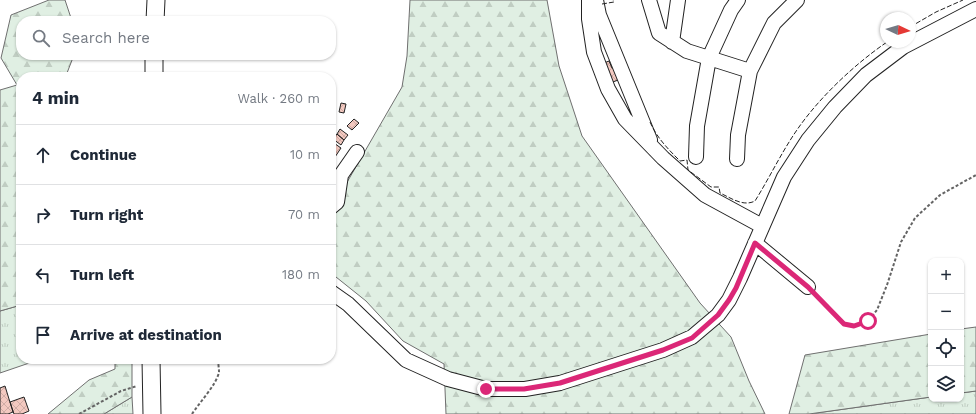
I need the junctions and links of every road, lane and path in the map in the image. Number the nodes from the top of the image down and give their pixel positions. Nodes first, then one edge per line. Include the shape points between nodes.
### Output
1 (156, 0) edge
2 (589, 0) edge
3 (596, 0) edge
4 (649, 0) edge
5 (678, 0) edge
6 (738, 0) edge
7 (797, 0) edge
8 (976, 9) edge
9 (155, 16) edge
10 (672, 42) junction
11 (709, 58) junction
12 (154, 60) edge
13 (750, 71) junction
14 (154, 72) edge
15 (357, 152) dead end
16 (696, 157) dead end
17 (663, 158) junction
18 (737, 159) dead end
19 (976, 175) edge
20 (336, 203) edge
21 (762, 226) junction
22 (755, 243) junction
23 (808, 287) joint
24 (336, 296) edge
25 (151, 364) edge
26 (218, 364) edge
27 (151, 384) junction
28 (79, 414) edge
29 (152, 414) edge
30 (192, 414) edge

1 - 9 main road
2 - 17 lane via 594,52 608,89 625,119
3 - 17 lane via 599,15 649,138
4 - 10 lane via 659,33
5 - 10 lane
6 - 11 lane
7 - 13 lane via 774,23
8 - 21 lane via 903,47 866,75 808,140 784,177
10 - 11 lane via 686,51
11 - 13 lane
11 - 16 lane via 697,126
12 - 14 main road
13 - 18 lane via 738,135
15 - 20 lane via 341,175
17 - 21 lane via 705,195
19 - 23 path via 940,195 915,218 902,242 877,310 868,321 854,326 844,324
21 - 22 lane
22 - 23 lane
22 - 24 lane via 729,300 718,315 692,338 663,350 560,383 524,389 486,389 448,380 406,360
25 - 27 main road
26 - 30 path via 219,373
27 - 28 path via 121,391
27 - 29 main road

